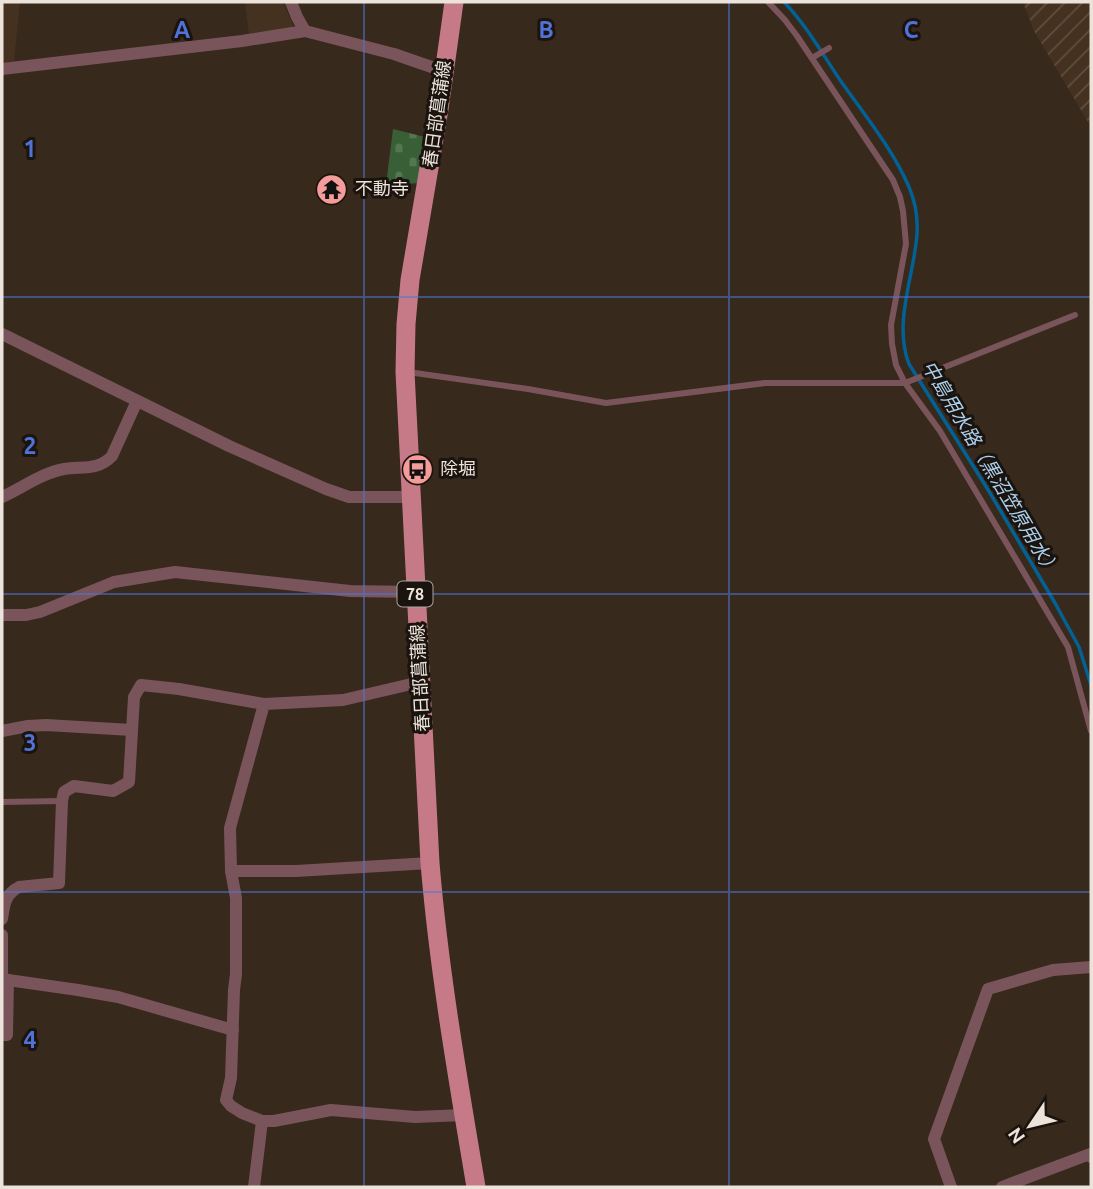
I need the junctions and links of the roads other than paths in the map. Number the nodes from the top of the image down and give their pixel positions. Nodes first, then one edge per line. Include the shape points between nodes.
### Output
1 (291, 2) edge
2 (454, 2) edge
3 (768, 2) edge
4 (305, 32) junction
5 (828, 48) dead end
6 (814, 57) junction
7 (2, 69) edge
8 (443, 71) junction
9 (1075, 315) dead end
10 (2, 334) edge
11 (405, 372) junction
12 (907, 382) junction
13 (137, 401) junction
14 (2, 496) edge
15 (411, 497) junction
16 (415, 592) junction
17 (2, 615) edge
18 (420, 682) junction
19 (264, 704) junction
20 (2, 730) edge
21 (132, 730) junction
22 (1091, 731) edge
23 (62, 801) junction
24 (2, 802) edge
25 (429, 863) junction
26 (231, 871) junction
27 (2, 919) edge
28 (2, 935) edge
29 (1091, 967) edge
30 (4, 977) edge
31 (233, 1030) junction
32 (2, 1035) edge
33 (464, 1115) junction
34 (262, 1121) junction
35 (1091, 1157) edge
36 (254, 1187) edge
37 (476, 1187) edge
38 (951, 1187) edge
39 (1002, 1187) edge

1 - 4 street
2 - 8 main road, 春日部菖蒲線 / 78
3 - 6 lane
4 - 7 street
4 - 8 street
5 - 6 lane
6 - 12 lane via 900,197 906,244 892,334 895,358
8 - 11 main road, 春日部菖蒲線 / 78 via 410,280
9 - 12 lane
10 - 13 street
11 - 12 lane via 606,403 765,383
11 - 15 main road, 春日部菖蒲線 / 78
12 - 22 lane via 1068,647
13 - 14 street via 106,462 48,474
13 - 15 street via 349,497
15 - 16 main road, 春日部菖蒲線 / 78
16 - 17 street via 350,591 174,572 114,582 40,612
16 - 18 main road, 春日部菖蒲線 / 78
18 - 19 street via 343,700
18 - 25 main road, 春日部菖蒲線 / 78
19 - 21 street via 141,685 134,697
19 - 26 street via 230,828
20 - 21 street via 46,725
21 - 23 street via 129,782 113,791 74,786 64,792
23 - 24 lane
23 - 27 street via 59,883 13,890
25 - 26 street
25 - 33 main road, 春日部菖蒲線 / 78
26 - 31 street via 236,898
28 - 30 street
29 - 38 street via 1053,970 988,989 934,1139
30 - 31 street via 118,997
30 - 32 street via 7,1035
31 - 34 street via 226,1100
33 - 34 street via 415,1117 331,1110
33 - 37 main road, 春日部菖蒲線 / 78
34 - 36 street
35 - 39 street

